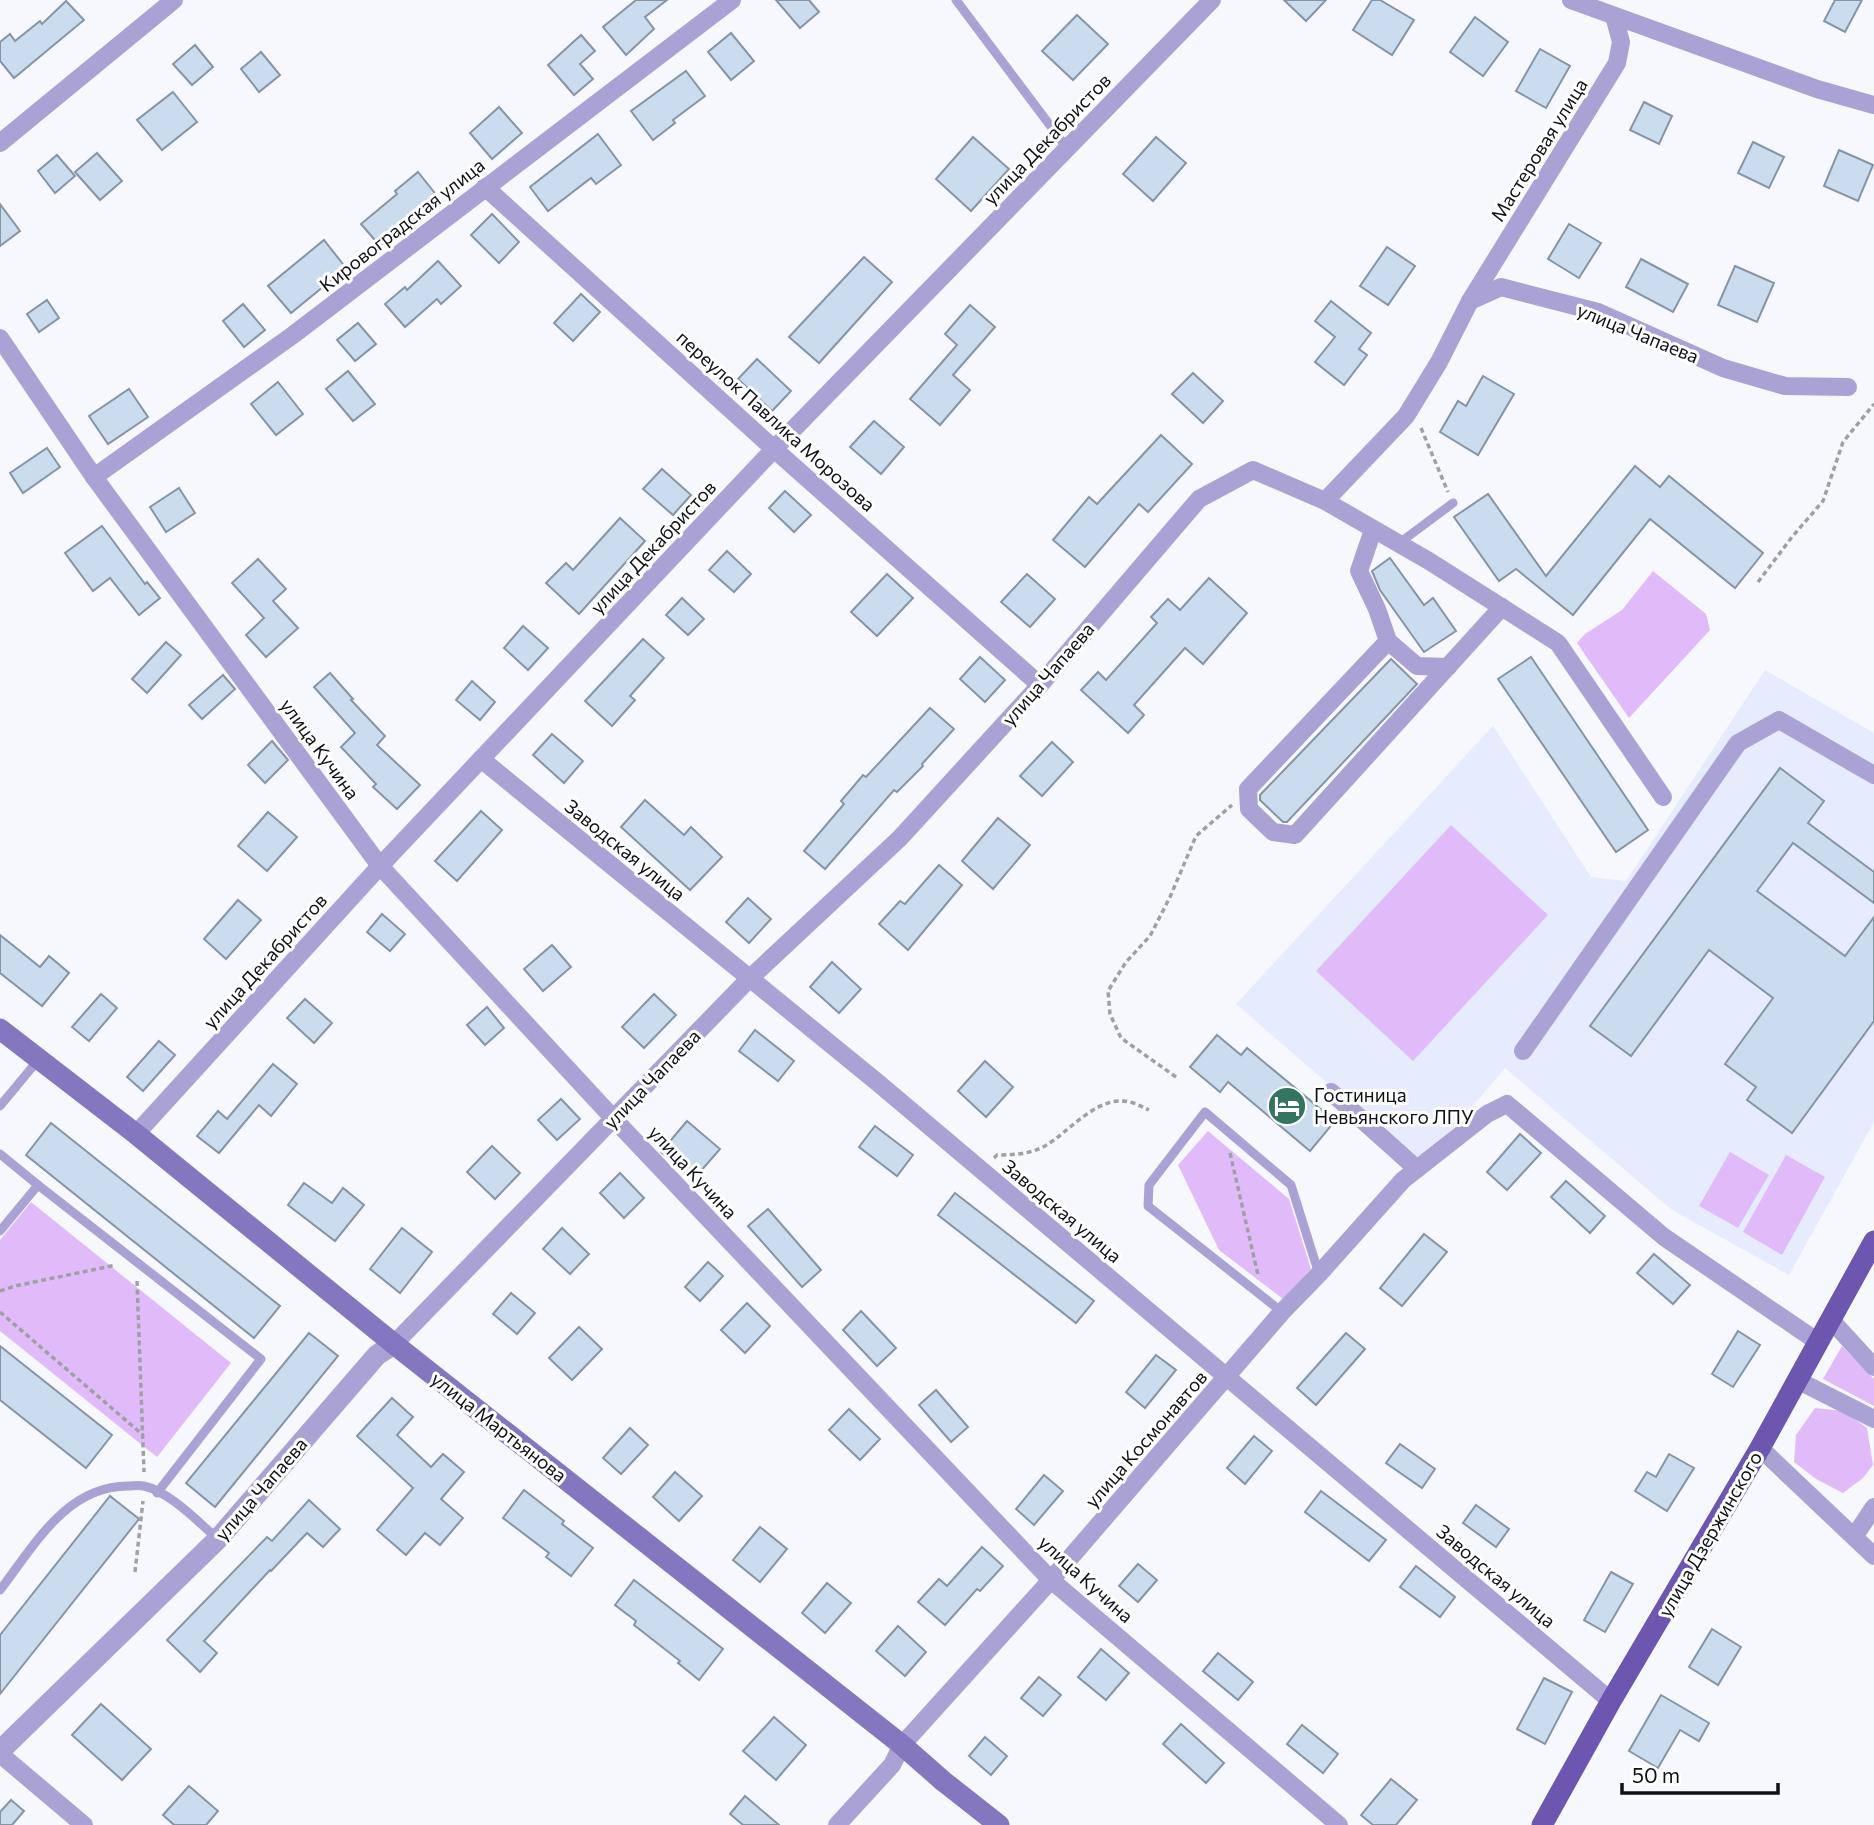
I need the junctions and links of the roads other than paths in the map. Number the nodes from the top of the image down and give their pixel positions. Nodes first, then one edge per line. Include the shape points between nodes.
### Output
1 (174, 0) edge
2 (732, 0) edge
3 (956, 0) edge
4 (1212, 0) edge
5 (1571, 0) edge
6 (1614, 16) junction
7 (1874, 105) edge
8 (0, 143) edge
9 (1068, 148) junction
10 (485, 187) junction
11 (1470, 301) junction
12 (0, 338) edge
13 (1848, 387) dead end
14 (774, 449) junction
15 (94, 477) junction
16 (1325, 501) junction
17 (1453, 503) road end
18 (1373, 530) junction
19 (1398, 544) junction
20 (1502, 607) junction
21 (1388, 641) junction
22 (1448, 667) junction
23 (1040, 685) junction
24 (481, 759) junction
25 (1874, 775) edge
26 (1663, 797) dead end
27 (380, 866) junction
28 (749, 979) junction
29 (0, 1029) edge
30 (1523, 1051) dead end
31 (39, 1059) junction
32 (1331, 1091) dead end
33 (0, 1106) edge
34 (613, 1118) junction
35 (136, 1135) junction
36 (0, 1154) edge
37 (1417, 1169) junction
38 (38, 1185) junction
39 (0, 1231) edge
40 (1874, 1241) edge
41 (1319, 1274) junction
42 (1282, 1312) junction
43 (1830, 1320) junction
44 (1818, 1342) junction
45 (394, 1344) junction
46 (1874, 1367) edge
47 (1227, 1378) junction
48 (1797, 1380) junction
49 (1874, 1419) edge
50 (1760, 1448) junction
51 (157, 1493) junction
52 (1874, 1507) edge
53 (1854, 1537) junction
54 (218, 1539) junction
55 (1874, 1556) edge
56 (1051, 1580) junction
57 (0, 1590) edge
58 (1611, 1701) junction
59 (902, 1745) junction
60 (0, 1753) edge
61 (84, 1825) edge
62 (837, 1825) edge
63 (999, 1825) edge
64 (1339, 1825) edge
65 (1542, 1825) edge

1 - 8 street
2 - 10 street, Кировоградская улица
3 - 9 lane
4 - 9 street, улица Декабристов
5 - 6 street
6 - 7 street
6 - 11 street, Мастеровая улица via 1621,42 1617,63
9 - 14 street, улица Декабристов
10 - 14 street, переулок Павлика Морозова
10 - 15 street, Кировоградская улица via 293,335
11 - 13 street, улица Чапаева via 1501,287 1598,312 1723,368 1760,379 1785,386
11 - 16 street via 1406,416
12 - 15 street, улица Кучина
14 - 23 street, переулок Павлика Морозова
14 - 24 street, улица Декабристов
15 - 27 street, улица Кучина
16 - 18 street, улица Чапаева
16 - 23 street, улица Чапаева via 1253,470 1199,499
17 - 19 lane
18 - 19 street, улица Чапаева
18 - 21 street via 1359,571
19 - 20 street, улица Чапаева
20 - 22 street
20 - 26 street, улица Чапаева via 1558,643
21 - 22 street via 1417,666
21 - 22 street via 1248,789 1249,809 1273,832 1294,835
23 - 28 street, улица Чапаева via 900,838
24 - 27 street, улица Декабристов
24 - 28 street, Заводская улица
25 - 30 street via 1779,720 1738,743
27 - 34 street, улица Кучина
27 - 35 street, улица Декабристов
28 - 34 street, улица Чапаева
28 - 47 street, Заводская улица
29 - 31 main road, улица Мартьянова
31 - 33 lane
31 - 35 main road, улица Мартьянова
32 - 37 street
34 - 45 street, улица Чапаева
34 - 56 street, улица Кучина
35 - 45 main road, улица Мартьянова
36 - 38 lane
37 - 41 street, улица Космонавтов
37 - 44 street, улица Космонавтов via 1487,1114 1507,1104 1664,1237
38 - 39 lane
38 - 51 lane via 261,1359
40 - 43 main road, улица Дзержинского
41 - 42 street, улица Космонавтов
41 - 42 lane via 1291,1185 1205,1112 1149,1185 1148,1206
42 - 47 street, улица Космонавтов
43 - 44 main road, улица Дзержинского
43 - 46 street
44 - 48 main road, улица Дзержинского
45 - 54 street, улица Чапаева via 377,1355
45 - 59 main road, улица Мартьянова
47 - 56 street, улица Космонавтов
47 - 58 street, Заводская улица
48 - 49 street
48 - 50 main road, улица Дзержинского
50 - 53 street
50 - 58 main road, улица Дзержинского
51 - 54 lane via 176,1502
51 - 57 lane via 144,1486 115,1486 83,1496 62,1511
52 - 53 street
53 - 55 street
54 - 60 street, улица Чапаева
56 - 59 street, улица Космонавтов
56 - 64 street, улица Кучина
58 - 65 main road, улица Дзержинского
59 - 62 street, улица Космонавтов via 892,1765
59 - 63 main road, улица Мартьянова
60 - 61 street

